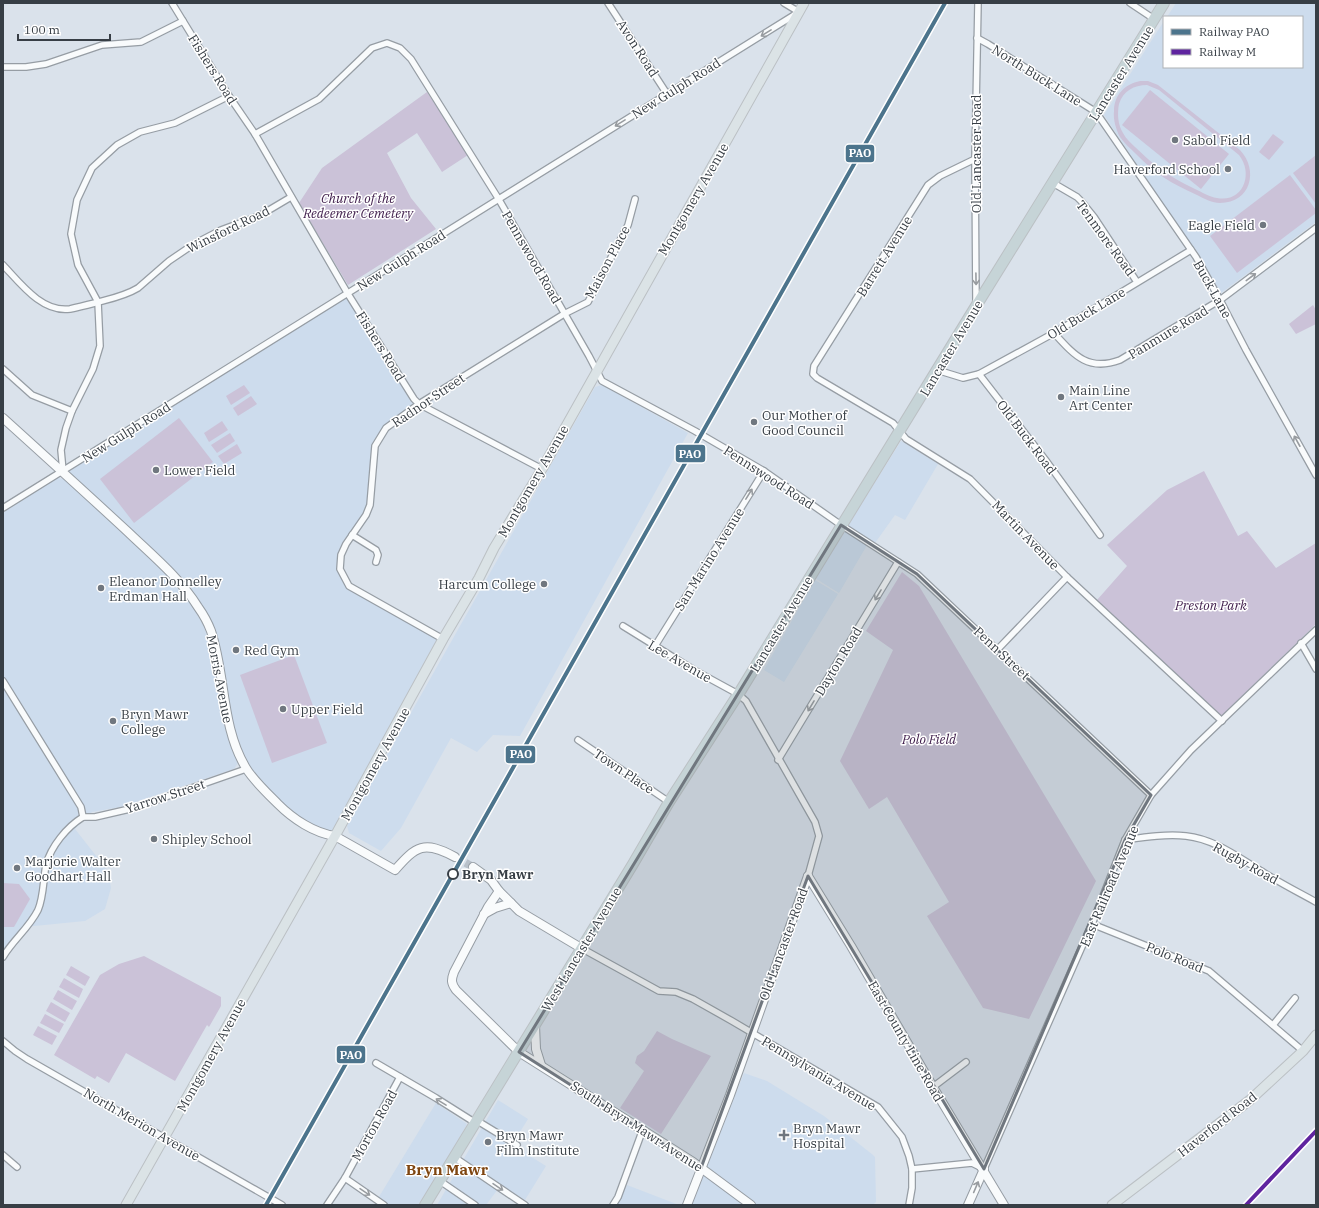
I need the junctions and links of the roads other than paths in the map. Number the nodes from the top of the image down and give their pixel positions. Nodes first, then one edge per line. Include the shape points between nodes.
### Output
1 (172, 3) edge
2 (608, 3) edge
3 (784, 3) edge
4 (804, 3) edge
5 (978, 3) edge
6 (1130, 3) edge
7 (1164, 3) edge
8 (799, 12) junction
9 (1154, 19) junction
10 (183, 21) junction
11 (977, 38) junction
12 (3, 67) edge
13 (667, 94) junction
14 (229, 96) junction
15 (1096, 112) junction
16 (255, 134) junction
17 (975, 159) junction
18 (1053, 182) junction
19 (291, 197) junction
20 (498, 198) junction
21 (634, 199) dead end
22 (1316, 228) edge
23 (1191, 250) junction
24 (3, 265) edge
25 (1137, 282) junction
26 (348, 294) junction
27 (1220, 300) junction
28 (98, 302) junction
29 (976, 306) junction
30 (564, 314) junction
31 (1054, 333) junction
32 (3, 369) edge
33 (597, 370) junction
34 (938, 370) junction
35 (813, 373) joint
36 (979, 374) junction
37 (419, 404) junction
38 (72, 411) junction
39 (3, 418) edge
40 (900, 432) junction
41 (542, 469) junction
42 (63, 471) junction
43 (764, 471) junction
44 (1316, 475) edge
45 (3, 508) edge
46 (841, 525) junction
47 (352, 535) junction
48 (1100, 535) dead end
49 (376, 562) dead end
50 (898, 562) junction
51 (1067, 576) junction
52 (623, 626) dead end
53 (1316, 630) edge
54 (443, 640) junction
55 (1301, 643) junction
56 (655, 646) junction
57 (998, 649) junction
58 (1316, 669) edge
59 (3, 682) edge
60 (738, 694) junction
61 (1222, 721) junction
62 (578, 740) dead end
63 (778, 760) junction
64 (246, 769) junction
65 (1152, 795) junction
66 (669, 802) junction
67 (83, 817) junction
68 (335, 836) junction
69 (1126, 840) junction
70 (454, 857) tunnel mouth
71 (472, 867) tunnel mouth
72 (808, 876) junction
73 (499, 891) junction
74 (1316, 902) edge
75 (511, 903) junction
76 (484, 914) junction
77 (1092, 924) junction
78 (581, 948) junction
79 (3, 957) edge
80 (1295, 998) dead end
81 (535, 1024) junction
82 (1273, 1025) junction
83 (752, 1032) junction
84 (1316, 1035) edge
85 (3, 1041) edge
86 (1303, 1051) junction
87 (519, 1052) junction
88 (966, 1062) dead end
89 (376, 1063) dead end
90 (541, 1066) junction
91 (400, 1077) junction
92 (933, 1087) junction
93 (475, 1121) junction
94 (643, 1129) junction
95 (165, 1137) junction
96 (516, 1145) dead end
97 (3, 1155) edge
98 (454, 1157) junction
99 (17, 1167) dead end
100 (701, 1168) junction
101 (912, 1169) junction
102 (984, 1169) junction
103 (345, 1178) junction
104 (440, 1182) junction
105 (126, 1205) edge
106 (282, 1205) edge
107 (327, 1205) edge
108 (384, 1205) edge
109 (425, 1205) edge
110 (475, 1205) edge
111 (525, 1205) edge
112 (613, 1205) edge
113 (687, 1205) edge
114 (751, 1205) edge
115 (909, 1205) edge
116 (968, 1205) edge
117 (1004, 1205) edge
118 (1112, 1205) edge

1 - 10 street, Fishers Road
2 - 13 street, Avon Road
3 - 8 street
4 - 8 main road, Montgomery Avenue
5 - 11 street, Old Lancaster Road
6 - 9 street
7 - 9 highway, Lancaster Avenue
8 -> 13 street, New Gulph Road
8 - 33 main road, Montgomery Avenue
9 - 15 highway, Lancaster Avenue
10 - 12 street via 141,42 102,45 46,64
10 - 14 street, Fishers Road
11 - 15 street, North Buck Lane
11 - 17 street, Old Lancaster Road
13 -> 20 street, New Gulph Road
14 - 16 street, Fishers Road
14 - 28 street via 175,123 140,132 117,145 92,168 77,200 71,234 78,265
15 - 18 highway, Lancaster Avenue
15 - 23 street, Buck Lane
16 - 19 street, Fishers Road
16 - 20 street, Pennswood Road via 319,98 372,48 387,43 400,48 411,59
17 -> 29 street, Old Lancaster Road
17 - 35 street, Barrett Avenue via 943,174 928,185 814,366
18 - 25 street, Tenmore Road via 1081,201
18 - 29 highway, Lancaster Avenue
19 - 26 street, Fishers Road
19 - 28 street, Winsford Road via 258,216 220,230 194,244 130,293
20 - 26 street, New Gulph Road
20 - 30 street, Pennswood Road
21 - 30 street, Maison Place via 628,224 588,302
27 -> 22 street, Panmure Road
23 - 25 street, Old Buck Lane
23 - 27 street, Buck Lane
24 - 28 street, Winsford Road via 36,298 54,308 70,309
25 - 31 street, Old Buck Lane
26 - 37 street, Fishers Road
26 - 42 street, New Gulph Road
27 - 31 street, Panmure Road via 1123,359 1112,363 1091,363 1081,360
44 -> 27 street, Buck Lane
28 - 38 street via 100,346 93,369
29 - 34 highway, Lancaster Avenue
30 - 33 street, Pennswood Road
30 - 37 street, Radnor Street
31 - 36 street, Old Buck Lane
32 - 38 street via 32,395
33 - 41 main road, Montgomery Avenue
33 - 43 street, Pennswood Road via 602,381
34 - 36 street via 963,378
34 - 40 highway, Lancaster Avenue
35 - 40 street, Martin Avenue via 816,378 893,423
36 - 48 street, Old Buck Road
37 - 41 street, Fishers Road
37 - 47 street, Radnor Street via 386,428 375,446 370,505
38 - 42 street via 62,450
39 - 42 street, Morris Avenue
40 - 46 highway, Lancaster Avenue
40 - 51 street, Martin Avenue via 906,439 970,479
41 - 54 main road, Montgomery Avenue
42 - 45 street, New Gulph Road
42 - 64 street, Morris Avenue via 178,580 198,606 210,630 229,727
43 - 46 street, Pennswood Road
56 -> 43 street, San Marino Avenue
46 - 50 street, Penn Street
46 - 60 highway, Lancaster Avenue
47 - 49 street via 376,550
47 - 54 street, Radnor Street via 341,556 340,569 349,586
50 - 57 street, Penn Street via 917,574
50 -> 63 street, Dayton Road
51 - 57 street
51 - 61 street, Martin Avenue
52 - 56 street, Lee Avenue
53 - 55 street, East Railroad Avenue
54 - 68 main road, Montgomery Avenue
55 - 58 street
55 - 61 street, East Railroad Avenue
56 - 60 street, Lee Avenue
57 - 65 street, Penn Street
59 - 67 street via 81,807
60 - 63 street, Old Lancaster Road via 746,701
60 - 66 highway, West Lancaster Avenue
61 - 65 street, East Railroad Avenue via 1191,750
62 - 66 street, Town Place
63 - 72 street, Old Lancaster Road via 815,822 819,836
64 - 67 street, Yarrow Street via 134,808
64 - 68 street, Morris Avenue via 283,809 302,823 326,835
65 - 69 street, East Railroad Avenue
66 - 78 highway, West Lancaster Avenue
67 - 79 street via 73,823 50,854 38,909 31,922
68 - 70 street, Morris Avenue via 395,870 408,855 426,847 440,849
68 - 95 main road, Montgomery Avenue
69 - 74 street, Rugby Road via 1173,835 1207,841
69 - 77 street, East Railroad Avenue
71 - 73 street via 491,880
72 - 83 street, Old Lancaster Road
72 - 92 street, East County Line Road
73 - 75 street
73 - 76 street
75 - 76 street
75 - 78 street via 519,911
76 - 87 street, South Bryn Mawr Avenue via 454,972 452,984
77 - 82 street, Polo Road via 1209,971
77 - 102 street, East Railroad Avenue
78 - 81 highway, West Lancaster Avenue
78 - 83 street, Pennsylvania Avenue via 650,987 659,991 682,993
80 - 82 street
81 - 87 highway, West Lancaster Avenue
81 - 90 street via 536,1049
82 - 86 street, Polo Road
83 - 100 street, Old Lancaster Road
83 - 101 street, Pennsylvania Avenue via 878,1107 902,1137
84 - 86 main road, Haverford Road
85 - 95 street, North Merion Avenue via 21,1055
86 - 118 main road, Haverford Road via 1250,1100
87 - 90 street, South Bryn Mawr Avenue
87 - 93 highway, West Lancaster Avenue
88 - 92 street
89 - 91 street
90 - 94 street, South Bryn Mawr Avenue
93 -> 91 street, Morton Road
91 - 103 street, Morton Road
92 - 102 street, East County Line Road
93 - 96 street, Morton Road
93 - 98 highway, West Lancaster Avenue
94 - 100 street, South Bryn Mawr Avenue
94 - 112 street via 618,1198
95 - 105 main road, Montgomery Avenue
95 - 106 street, North Merion Avenue
97 - 99 street
98 - 104 highway, West Lancaster Avenue
98 -> 111 street
100 - 113 street, Old Lancaster Road
100 - 114 street, South Bryn Mawr Avenue
101 - 102 street via 972,1163
101 - 115 street, Pennsylvania Avenue
116 -> 102 street
102 - 117 street, East County Line Road
103 - 107 street, Morton Road
103 -> 108 street
104 - 109 highway, West Lancaster Avenue
104 - 110 street

